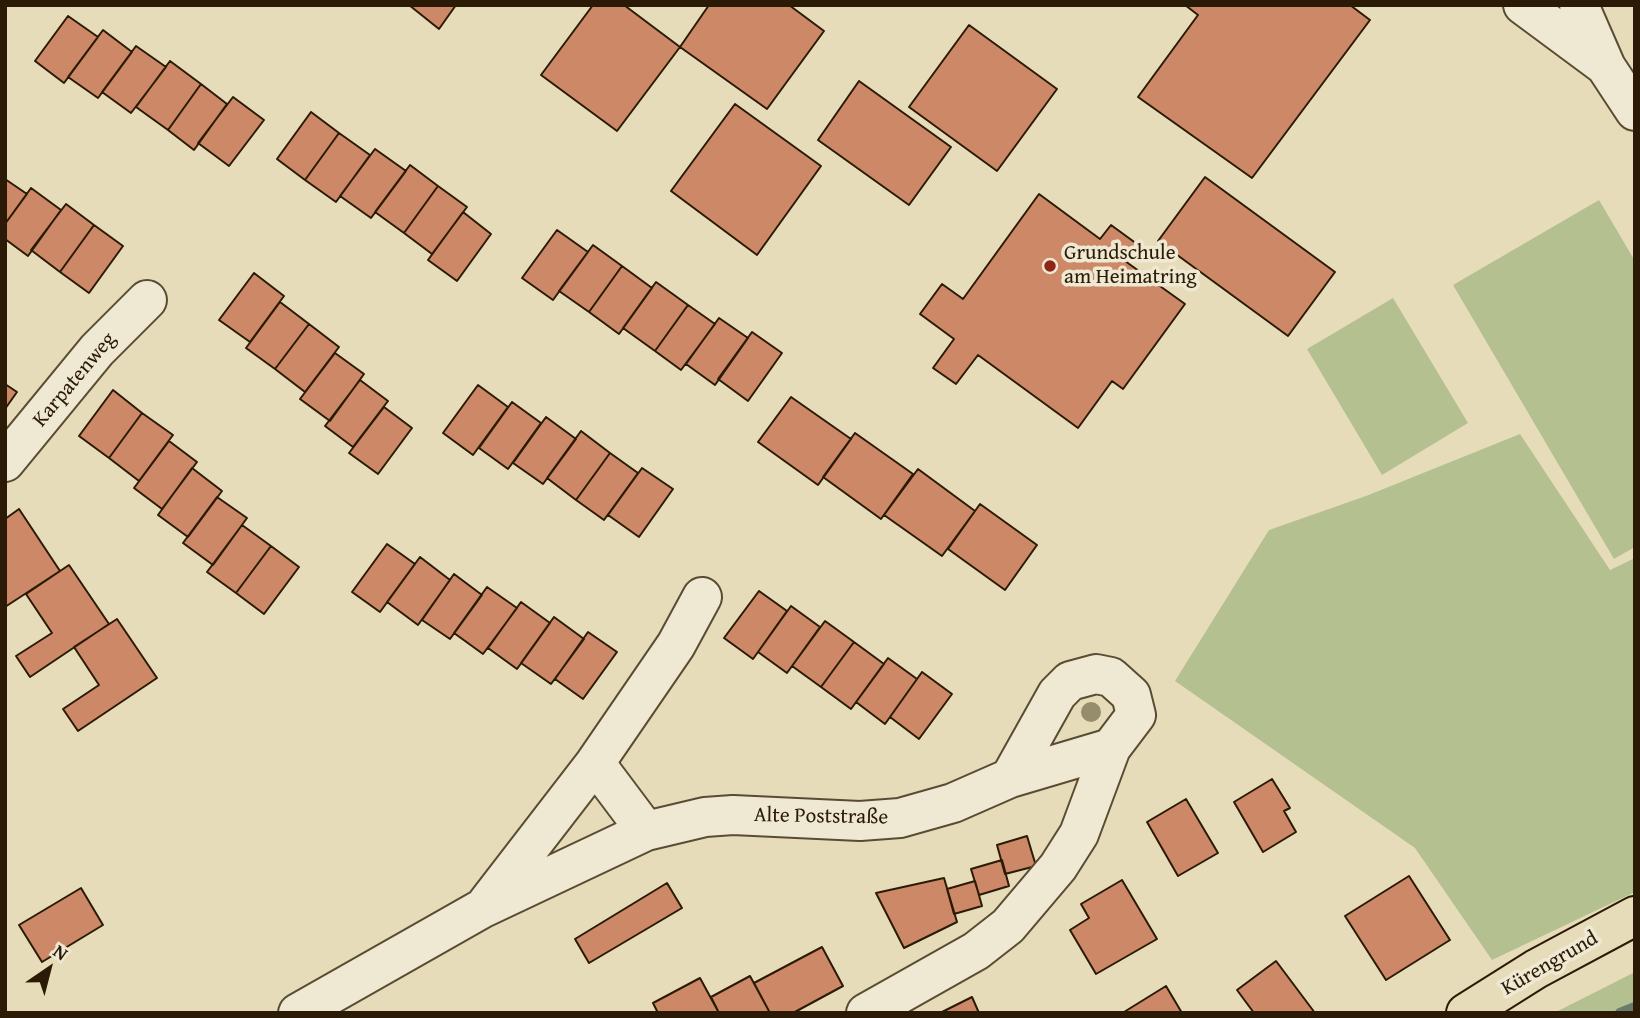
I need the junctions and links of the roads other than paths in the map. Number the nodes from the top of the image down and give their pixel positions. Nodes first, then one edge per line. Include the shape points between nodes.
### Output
1 (1523, 5) edge
2 (1579, 5) edge
3 (1606, 67) junction
4 (1635, 111) edge
5 (147, 300) dead end
6 (5, 462) edge
7 (702, 597) dead end
8 (1111, 748) junction
9 (595, 764) junction
10 (1010, 778) junction
11 (646, 831) junction
12 (483, 908) junction
13 (1635, 916) edge
14 (299, 1013) edge
15 (866, 1013) edge
16 (1466, 1013) edge

1 - 3 street
2 - 3 street
3 - 4 street
5 - 6 street, Karpatenweg via 97,350
7 - 9 street, Alte Poststraße via 676,645
8 - 10 street, Alte Poststraße
8 - 10 street via 1136,715 1131,695 1111,677 1096,674 1070,681 1057,694
8 - 15 street via 1079,834 1058,867 1008,926 976,951
9 - 11 street
9 - 12 street, Alte Poststraße
10 - 11 street, Alte Poststraße via 953,803 900,818 860,821 733,815
11 - 12 street, Alte Poststraße
12 - 14 street, Alte Poststraße
13 - 16 main road, Kürengrund

